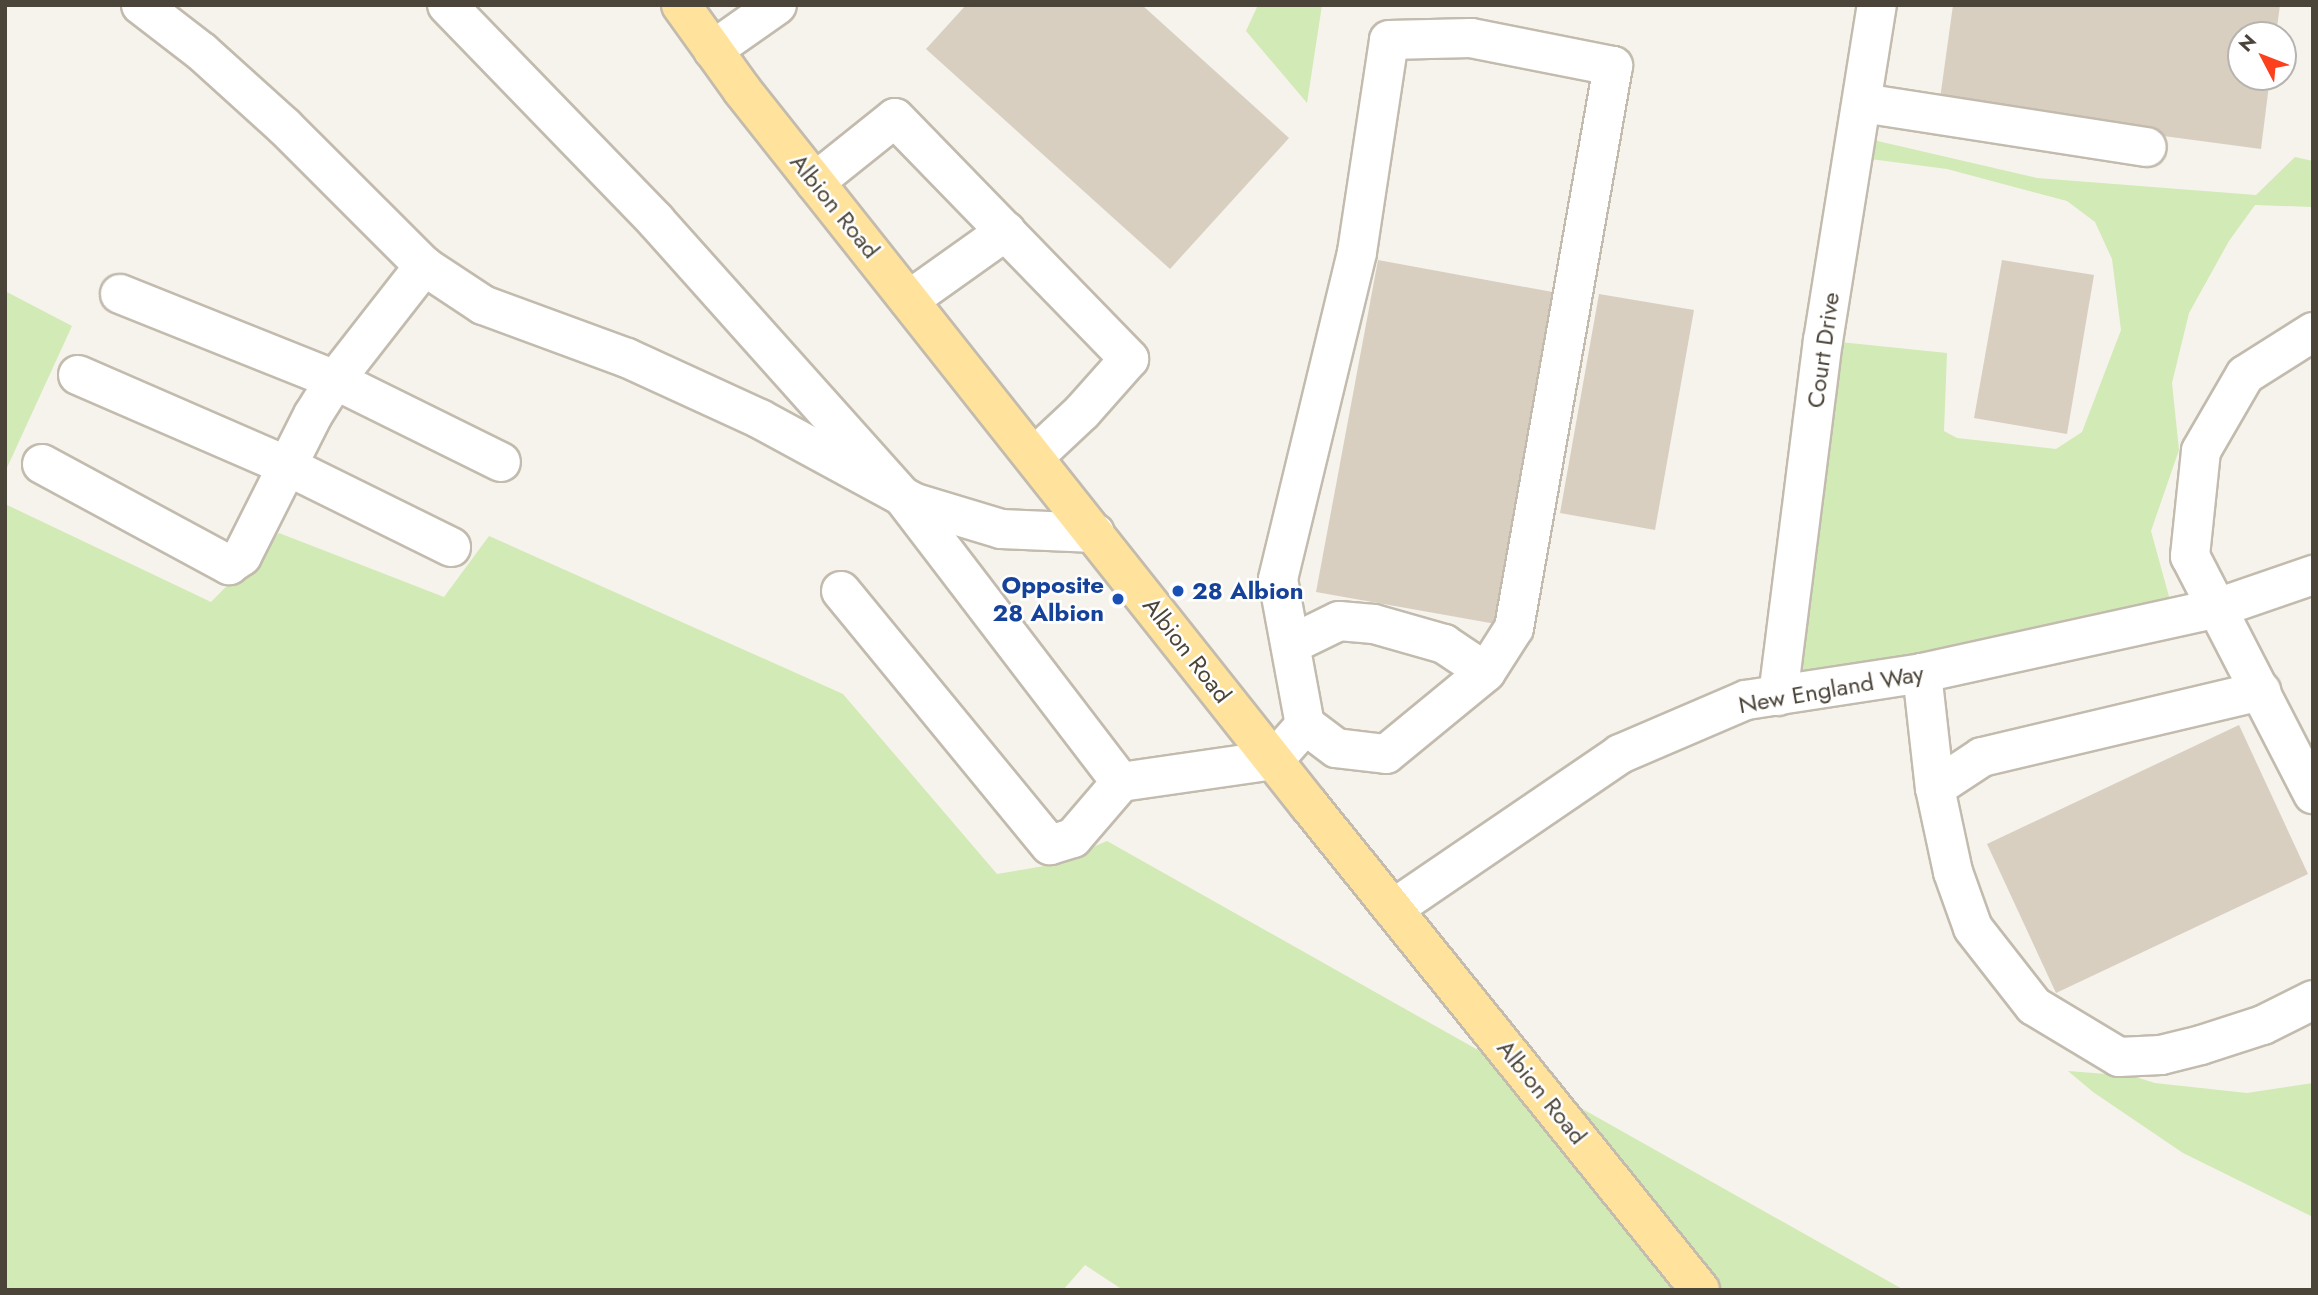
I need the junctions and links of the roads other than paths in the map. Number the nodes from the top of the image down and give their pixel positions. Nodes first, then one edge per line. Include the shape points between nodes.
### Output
1 (141, 5) edge
2 (447, 5) edge
3 (681, 5) edge
4 (776, 5) edge
5 (1877, 5) edge
6 (713, 50) junction
7 (1863, 103) junction
8 (2147, 147) dead end
9 (815, 181) junction
10 (1006, 231) junction
11 (424, 266) junction
12 (120, 293) dead end
13 (909, 300) junction
14 (2313, 332) edge
15 (78, 375) dead end
16 (335, 380) junction
17 (1034, 457) junction
18 (501, 463) dead end
19 (42, 464) dead end
20 (287, 466) junction
21 (902, 496) junction
22 (1095, 533) junction
23 (451, 547) dead end
24 (2313, 575) edge
25 (841, 591) dead end
26 (2217, 608) junction
27 (1292, 644) junction
28 (1486, 672) junction
29 (1922, 673) junction
30 (2261, 691) junction
31 (1778, 696) junction
32 (1305, 725) junction
33 (1273, 760) junction
34 (1121, 782) junction
35 (1935, 788) junction
36 (2313, 794) edge
37 (1393, 909) junction
38 (2313, 1000) edge
39 (1700, 1290) edge

1 - 11 street via 202,52 285,127
2 - 21 street via 656,221
3 - 6 main road, Albion Road
4 - 6 street
5 - 7 street, Court Drive
6 - 9 main road, Albion Road
7 - 8 street
7 - 31 street, Court Drive via 1823,341
9 - 10 street via 895,118
9 - 13 main road, Albion Road
10 - 13 street
10 - 17 street via 1129,359
11 - 16 street
11 - 21 street via 483,305 628,358 760,419
12 - 16 street
13 - 17 main road, Albion Road
14 - 26 street via 2245,375 2201,451 2190,556
15 - 20 street
16 - 18 street
16 - 20 street
17 - 22 main road, Albion Road
19 - 20 street via 229,565 242,556
20 - 23 street
21 - 22 street via 1001,529
21 - 34 street
22 - 33 main road, Albion Road
24 - 26 street, New England Way
25 - 34 street via 1050,845 1073,838
26 - 29 street, New England Way
26 - 30 street
27 - 28 street via 1339,621 1374,624 1444,644
27 - 28 street via 1278,579 1357,253 1389,40 1471,38 1613,66 1514,628
27 - 32 street
28 - 32 street via 1386,754 1336,748
29 - 31 street, New England Way
29 - 35 street
30 - 35 street via 1982,757
30 - 36 street
31 - 37 street, New England Way via 1746,700 1620,754
32 - 33 street
33 - 34 street
33 - 37 main road, Albion Road
35 - 38 street via 1953,873 1973,928 2034,1006 2119,1057 2161,1055 2201,1045 2263,1025
37 - 39 main road, Albion Road

